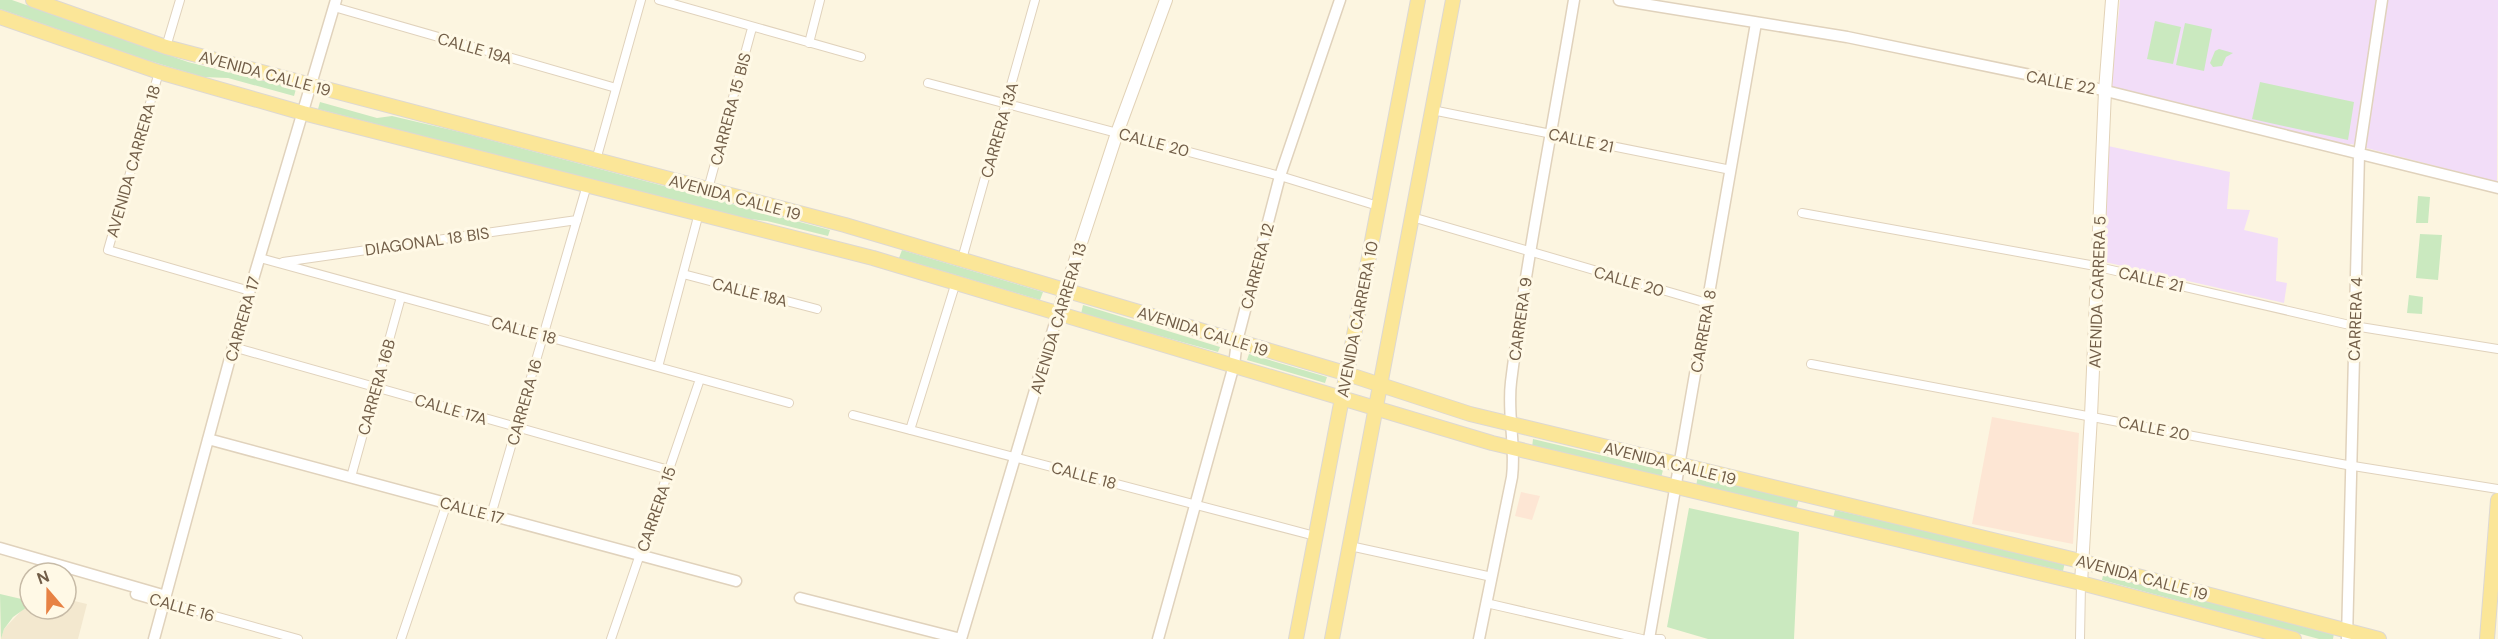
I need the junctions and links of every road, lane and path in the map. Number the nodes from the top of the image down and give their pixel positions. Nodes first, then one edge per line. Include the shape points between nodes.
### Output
1 (33, 0) edge
2 (180, 0) edge
3 (641, 0) edge
4 (659, 0) edge
5 (820, 0) edge
6 (1035, 0) edge
7 (1166, 0) edge
8 (1340, 0) edge
9 (1418, 0) edge
10 (1453, 0) edge
11 (1574, 0) edge
12 (1619, 0) edge
13 (2112, 0) edge
14 (2382, 0) edge
15 (335, 3) edge
16 (0, 17) edge
17 (1756, 23) junction
18 (752, 28) junction
19 (809, 43) junction
20 (166, 46) junction
21 (861, 57) dead end
22 (159, 72) junction
23 (928, 83) dead end
24 (311, 86) junction
25 (616, 88) junction
26 (2105, 91) junction
27 (1006, 104) junction
28 (1432, 110) junction
29 (303, 113) junction
30 (1117, 133) junction
31 (1552, 134) junction
32 (2360, 154) junction
33 (596, 160) junction
34 (1731, 170) junction
35 (1280, 176) junction
36 (587, 185) junction
37 (2498, 188) edge
38 (708, 189) junction
39 (1378, 206) junction
40 (699, 213) junction
41 (1802, 213) dead end
42 (1412, 217) junction
43 (577, 220) junction
44 (1530, 252) junction
45 (260, 258) junction
46 (962, 259) junction
47 (278, 263) junction
48 (2098, 267) junction
49 (683, 274) junction
50 (956, 282) junction
51 (1065, 289) junction
52 (250, 291) junction
53 (401, 297) junction
54 (1707, 303) junction
55 (817, 309) dead end
56 (1058, 312) junction
57 (2354, 326) junction
58 (543, 336) junction
59 (1237, 341) junction
60 (233, 348) junction
61 (2498, 349) edge
62 (1810, 364) dead end
63 (1234, 365) junction
64 (658, 367) junction
65 (1346, 374) junction
66 (700, 379) junction
67 (1380, 385) junction
68 (376, 388) junction
69 (1342, 397) junction
70 (789, 403) dead end
71 (1376, 408) junction
72 (853, 415) dead end
73 (2091, 416) junction
74 (1510, 424) junction
75 (517, 427) junction
76 (910, 430) junction
77 (208, 439) junction
78 (1512, 447) junction
79 (1016, 458) junction
80 (1679, 465) junction
81 (2350, 466) junction
82 (669, 470) junction
83 (351, 477) junction
84 (1676, 488) junction
85 (2498, 489) edge
86 (2498, 500) edge
87 (447, 503) junction
88 (1196, 505) junction
89 (491, 515) junction
90 (1315, 536) junction
91 (1350, 546) junction
92 (0, 548) edge
93 (0, 555) edge
94 (640, 555) junction
95 (22, 561) edge
96 (2082, 562) junction
97 (78, 576) edge
98 (1492, 577) junction
99 (736, 581) dead end
100 (2081, 583) junction
101 (800, 598) dead end
102 (165, 599) junction
103 (1486, 603) junction
104 (2498, 632) edge
105 (2347, 635) edge
106 (154, 639) edge
107 (298, 639) edge
108 (401, 639) edge
109 (611, 639) edge
110 (961, 639) edge
111 (1158, 639) edge
112 (1296, 639) edge
113 (1332, 639) edge
114 (1479, 639) edge
115 (1646, 639) edge
116 (1661, 639) edge
117 (2080, 639) edge
118 (2294, 639) edge
119 (2379, 639) edge
120 (2487, 639) edge

1 - 20 main road, AVENIDA CALLE 19
2 - 20 street
3 - 25 street
4 - 18 street
5 - 19 street
6 - 27 street, CARRERA 13A
7 - 30 main road, AVENIDA CARRERA 13
8 - 35 street, CARRERA 12
9 - 39 main road, AVENIDA CARRERA 10
10 - 28 main road
11 - 31 street, CARRERA 9
12 - 17 street, CALLE 22
13 - 26 main road, AVENIDA CARRERA 5
14 - 32 street, CARRERA 4
15 - 24 street, CARRERA 17
15 - 25 street, CALLE 19A
16 - 22 main road, AVENIDA CALLE 19
17 - 26 street, CALLE 22 via 1847,37
17 - 34 street, CARRERA 8
18 - 19 street
18 - 38 street, CARRERA 15 BIS
19 - 21 street
20 - 24 main road, AVENIDA CALLE 19
22 - 29 main road, AVENIDA CALLE 19
22 - 52 street, AVENIDA CARRERA 18 via 108,250
23 - 27 street, CALLE 20
24 - 29 street, CARRERA 17
24 - 33 main road, AVENIDA CALLE 19
25 - 33 street
26 - 32 street, CALLE 22
26 - 48 main road, AVENIDA CARRERA 5
27 - 30 street, CALLE 20
27 - 46 street, CARRERA 13A
28 - 31 street, CALLE 21
28 - 42 main road
29 - 36 main road, AVENIDA CALLE 19
29 - 45 street, CARRERA 17
30 - 35 street, CALLE 20
30 - 51 main road, AVENIDA CARRERA 13
31 - 34 street, CALLE 21
31 - 44 street, CARRERA 9
32 - 37 street, CALLE 22
32 - 57 street, CARRERA 4
33 - 38 main road, AVENIDA CALLE 19
34 - 54 street, CARRERA 8
35 - 39 street, CALLE 20
35 - 59 street, CARRERA 12
36 - 40 main road, AVENIDA CALLE 19
36 - 43 street, CARRERA 16
38 - 46 main road, AVENIDA CALLE 19
39 - 65 main road, AVENIDA CARRERA 10
40 - 49 street
40 - 50 main road, AVENIDA CALLE 19
41 - 48 street, CALLE 21
42 - 44 street, CALLE 20
42 - 67 main road
43 - 47 street, DIAGONAL 18 BIS
43 - 58 street, CARRERA 16
44 - 54 street, CALLE 20
44 - 74 street, CARRERA 9 via 1510,383
45 - 47 street, CALLE 18
45 - 52 street, CARRERA 17
46 - 51 main road, AVENIDA CALLE 19
47 - 53 street, CALLE 18
48 - 57 street, CALLE 21
48 - 73 main road, AVENIDA CARRERA 5
49 - 55 street, CALLE 18A
49 - 64 street
50 - 56 main road, AVENIDA CALLE 19
50 - 76 street
51 - 56 main road, AVENIDA CARRERA 13
51 - 59 main road, AVENIDA CALLE 19
52 - 60 street, CARRERA 17
53 - 58 street, CALLE 18
53 - 68 street, CARRERA 16B
54 - 80 street, CARRERA 8
56 - 63 main road, AVENIDA CALLE 19
56 - 79 street, AVENIDA CARRERA 13
57 - 61 street, CALLE 21
57 - 81 street, CARRERA 4
58 - 64 street, CALLE 18
58 - 75 street, CARRERA 16
59 - 63 street, CARRERA 12
59 - 65 main road, AVENIDA CALLE 19
60 - 68 street, CALLE 17A
60 - 77 street, CARRERA 17
62 - 73 street, CALLE 20
63 - 69 main road, AVENIDA CALLE 19
63 - 88 street, CARRERA 12
64 - 66 street, CALLE 18
65 - 67 main road, AVENIDA CALLE 19
65 - 69 main road, AVENIDA CARRERA 10
66 - 70 street, CALLE 18
66 - 82 street, CARRERA 15
67 - 71 main road
67 - 74 main road, AVENIDA CALLE 19
68 - 75 street, CALLE 17A
68 - 83 street, CARRERA 16B
69 - 71 main road, AVENIDA CALLE 19
69 - 90 main road, AVENIDA CARRERA 10
71 - 78 main road, AVENIDA CALLE 19
71 - 91 main road
72 - 76 street, CALLE 18
73 - 81 street, CALLE 20
73 - 96 main road, AVENIDA CARRERA 5
74 - 78 street, CARRERA 9
74 - 80 main road, AVENIDA CALLE 19
75 - 82 street, CALLE 17A
75 - 89 street, CARRERA 16
76 - 79 street, CALLE 18
77 - 83 street, CALLE 17
77 - 102 street, CARRERA 17
78 - 84 main road, AVENIDA CALLE 19
78 - 98 street, CARRERA 9 via 1512,477
79 - 88 street, CALLE 18
79 - 110 street, AVENIDA CARRERA 13
80 - 84 street, CARRERA 8
80 - 96 main road, AVENIDA CALLE 19
81 - 85 street, CALLE 20
81 - 105 street, CARRERA 4
82 - 94 street, CARRERA 15
83 - 87 street, CALLE 17
84 - 100 main road, AVENIDA CALLE 19
84 - 115 street, CARRERA 8
86 - 120 main road
87 - 89 street, CALLE 17
87 - 108 street
88 - 90 street, CALLE 18
88 - 111 street, CARRERA 12
89 - 94 street, CALLE 17
90 - 112 main road, AVENIDA CARRERA 10
91 - 98 street
91 - 113 main road
92 - 102 street, CALLE 16
93 - 95 street, CALLE 16
94 - 99 street, CALLE 17
94 - 109 street, CARRERA 15
96 - 100 main road, AVENIDA CARRERA 5
96 - 105 main road, AVENIDA CALLE 19
97 - 102 street, CALLE 16
98 - 103 street, CARRERA 9
100 - 117 street
100 - 118 main road, AVENIDA CALLE 19
101 - 110 street
102 - 106 street, CARRERA 17
102 - 107 street, CALLE 16
103 - 114 street, CARRERA 9
103 - 115 street
104 - 120 main road
105 - 119 main road, AVENIDA CALLE 19
115 - 116 street

